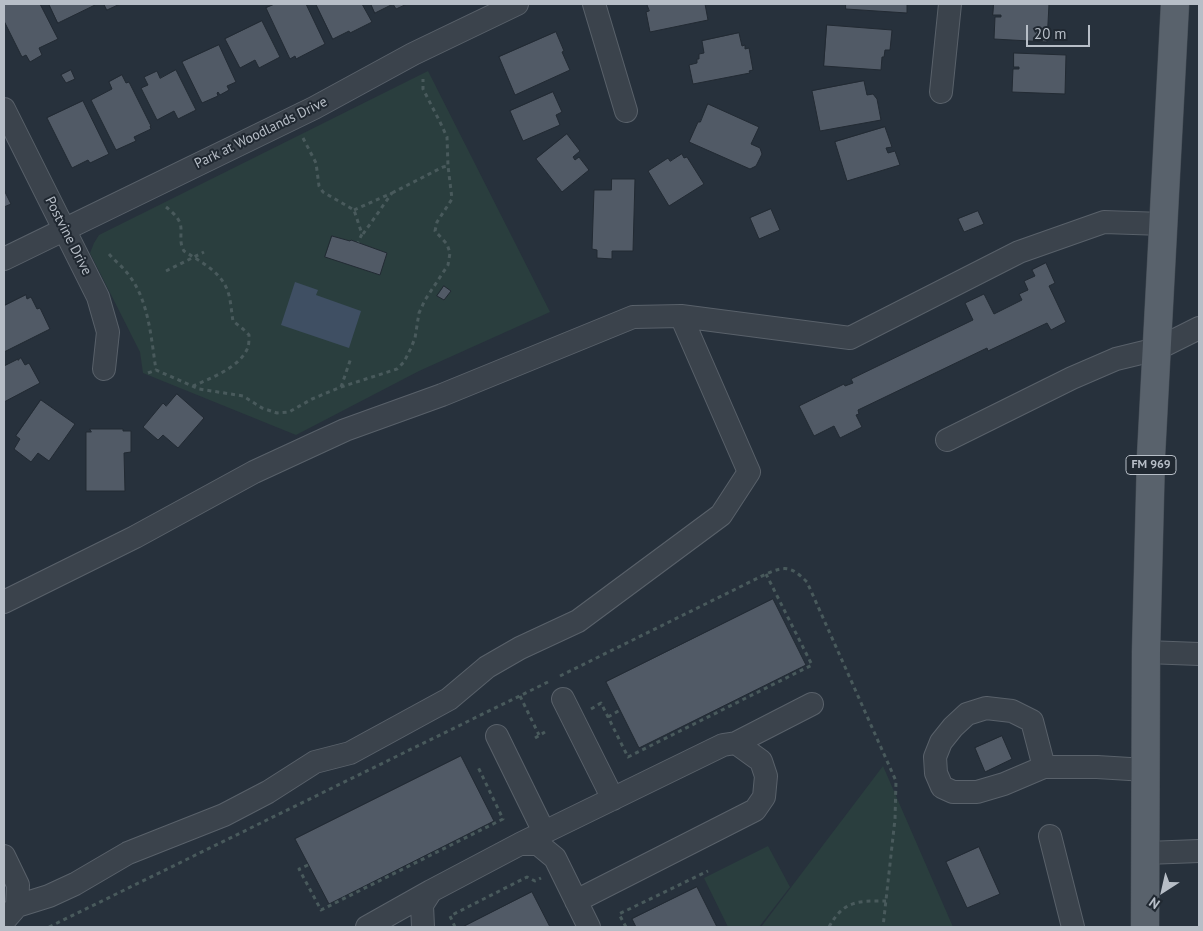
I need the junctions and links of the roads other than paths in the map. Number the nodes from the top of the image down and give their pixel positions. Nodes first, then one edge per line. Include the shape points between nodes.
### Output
1 (517, 4) edge
2 (594, 4) edge
3 (950, 4) edge
4 (1175, 4) edge
5 (941, 92) dead end
6 (4, 109) edge
7 (626, 111) dead end
8 (1163, 224) junction
9 (66, 230) junction
10 (4, 259) edge
11 (681, 316) junction
12 (1199, 328) edge
13 (1157, 349) junction
14 (104, 369) dead end
15 (947, 440) dead end
16 (4, 602) edge
17 (1146, 652) junction
18 (1199, 654) edge
19 (563, 699) dead end
20 (812, 704) dead end
21 (497, 736) dead end
22 (736, 743) junction
23 (1044, 767) junction
24 (1146, 770) junction
25 (613, 799) junction
26 (544, 832) junction
27 (1050, 836) dead end
28 (520, 844) junction
29 (1199, 851) edge
30 (1146, 853) junction
31 (4, 856) edge
32 (431, 891) junction
33 (576, 901) junction
34 (10, 913) edge
35 (367, 927) edge
36 (423, 927) edge
37 (589, 927) edge
38 (1073, 927) edge
39 (1145, 927) edge

1 - 9 street, Park at Woodlands Drive
2 - 7 street
3 - 5 street
4 - 8 main road, FM 969 / FM 969
6 - 9 street, Postvine Drive
8 - 11 street via 1104,222 1019,252 850,338
8 - 13 main road, FM 969 / FM 969
9 - 10 street, Park at Woodlands Drive
9 - 14 street, Postvine Drive via 98,296 108,332
11 - 16 street via 632,317 442,395 344,430 254,472 135,537
11 - 34 street via 749,472 721,515 578,621 487,667 449,699 350,753 315,762 224,815 128,853 75,884
12 - 13 street
13 - 15 street via 1116,359 1072,378
13 - 17 main road, FM 969 / FM 969
17 - 18 street
17 - 24 main road, FM 969 / FM 969
19 - 25 street
20 - 22 street
21 - 26 street
22 - 25 street via 723,745
22 - 33 street via 761,761 766,776 764,796 755,810
23 - 23 street via 977,792 953,792 942,787 935,757 952,727 967,714 986,708 1012,711 1032,721
23 - 24 street
24 - 30 main road, FM 969 / FM 969
25 - 26 street
26 - 28 street
27 - 38 street
28 - 32 street
28 - 33 street via 538,844 555,858
29 - 30 street
30 - 39 main road, FM 969 / FM 969
31 - 34 street via 18,885
32 - 35 street
32 - 36 street via 422,905
33 - 37 street

